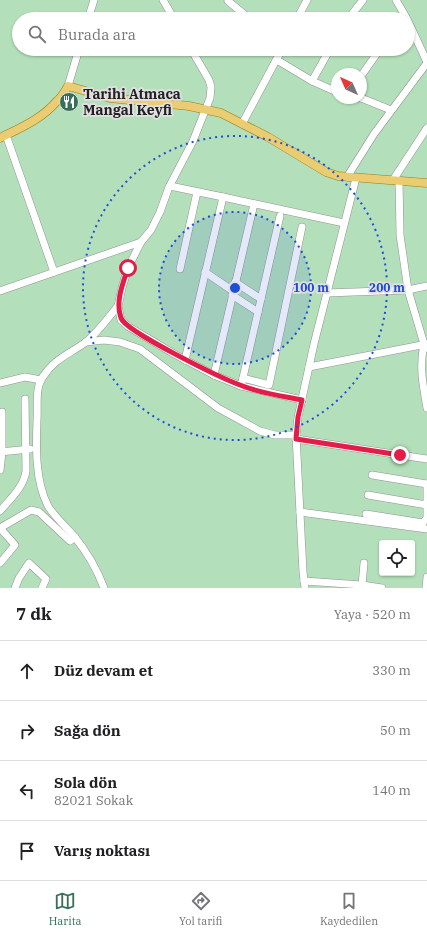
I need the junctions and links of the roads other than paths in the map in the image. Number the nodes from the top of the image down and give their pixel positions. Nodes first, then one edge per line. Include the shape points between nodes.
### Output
1 (94, 0) edge
2 (163, 0) edge
3 (307, 0) edge
4 (363, 0) edge
5 (396, 0) edge
6 (228, 1) dead end
7 (90, 12) edge
8 (170, 12) edge
9 (241, 12) edge
10 (301, 12) edge
11 (354, 12) edge
12 (402, 12) edge
13 (415, 38) edge
14 (77, 56) edge
15 (195, 56) edge
16 (279, 56) edge
17 (326, 56) edge
18 (375, 56) edge
19 (277, 60) junction
20 (427, 62) edge
21 (367, 68) edge
22 (312, 81) junction
23 (68, 86) junction
24 (331, 89) edge
25 (367, 100) edge
26 (206, 110) junction
27 (391, 110) junction
28 (242, 124) junction
29 (427, 128) edge
30 (3, 136) edge
31 (351, 178) junction
32 (396, 180) junction
33 (427, 183) edge
34 (170, 186) junction
35 (197, 192) junction
36 (223, 197) junction
37 (254, 204) junction
38 (280, 216) dead end
39 (344, 223) junction
40 (302, 227) dead end
41 (141, 242) junction
42 (180, 269) dead end
43 (54, 272) junction
44 (205, 272) junction
45 (235, 282) junction
46 (427, 286) edge
47 (408, 290) junction
48 (0, 291) edge
49 (233, 293) junction
50 (327, 293) junction
51 (261, 299) junction
52 (118, 306) junction
53 (258, 312) junction
54 (86, 342) junction
55 (426, 345) edge
56 (185, 360) junction
57 (309, 367) junction
58 (214, 375) junction
59 (41, 380) junction
60 (242, 382) junction
61 (0, 383) edge
62 (25, 399) dead end
63 (302, 400) junction
64 (427, 408) edge
65 (2, 412) dead end
66 (296, 437) junction
67 (36, 449) junction
68 (26, 450) junction
69 (1, 452) edge
70 (427, 459) edge
71 (0, 470) edge
72 (372, 474) dead end
73 (427, 484) edge
74 (368, 494) dead end
75 (427, 505) edge
76 (0, 511) edge
77 (300, 512) junction
78 (366, 514) dead end
79 (427, 528) edge
80 (75, 537) junction
81 (364, 563) dead end
82 (0, 564) edge
83 (427, 577) edge
84 (304, 585) edge
85 (362, 585) junction
86 (15, 588) edge
87 (42, 588) edge
88 (104, 588) edge
89 (382, 588) edge
90 (426, 588) edge

1 - 7 street
2 - 8 street
3 - 10 street
4 - 11 street
5 - 12 street
6 - 9 street
13 - 20 street
14 - 23 street
15 - 26 street via 210,84 211,95
16 - 19 street
17 - 22 street
18 - 21 street
19 - 22 street
19 - 28 street
20 - 27 street
22 - 24 street
23 - 26 main road via 110,98
23 - 30 main road via 58,101 45,113
25 - 27 street
26 - 28 main road via 221,113
26 - 34 street
27 - 31 street via 374,134
28 - 31 main road via 326,172
29 - 32 street
30 - 43 street
31 - 32 main road
31 - 39 street
32 - 33 main road
32 - 47 street
34 - 35 street
34 - 41 street via 152,230
35 - 36 street
35 - 42 street
36 - 37 street
36 - 44 street
37 - 39 street
37 - 45 street
38 - 51 street
39 - 50 street
40 - 60 street via 269,385
41 - 43 street
41 - 52 street via 128,268
43 - 48 street
44 - 49 street
44 - 56 street
45 - 49 street
45 - 51 street
46 - 47 street
47 - 50 street
47 - 55 street
49 - 53 street
49 - 58 street
50 - 57 street
51 - 53 street
52 - 54 street
52 - 56 street via 121,320 129,327
53 - 60 street
54 - 59 street via 54,362
54 - 66 street via 120,342 140,350 224,411 260,431
55 - 57 street
55 - 64 street via 422,353 421,371
56 - 58 street
57 - 63 street
58 - 60 street
59 - 61 street via 25,378
59 - 67 street via 38,389
60 - 63 street
62 - 68 street
63 - 66 street
65 - 69 street
66 - 70 street
66 - 77 street
67 - 68 street
67 - 80 street via 42,489 48,507
68 - 69 street
68 - 76 street via 23,484
69 - 71 street
72 - 73 street
73 - 75 street
74 - 75 street
75 - 78 street via 427,518 422,523
77 - 79 street
77 - 84 street
80 - 82 street via 70,541 39,512 32,510 0,528 15,545
80 - 88 street via 93,562
81 - 85 street
83 - 90 street
84 - 85 street
85 - 89 street
86 - 87 street via 28,563 46,579

